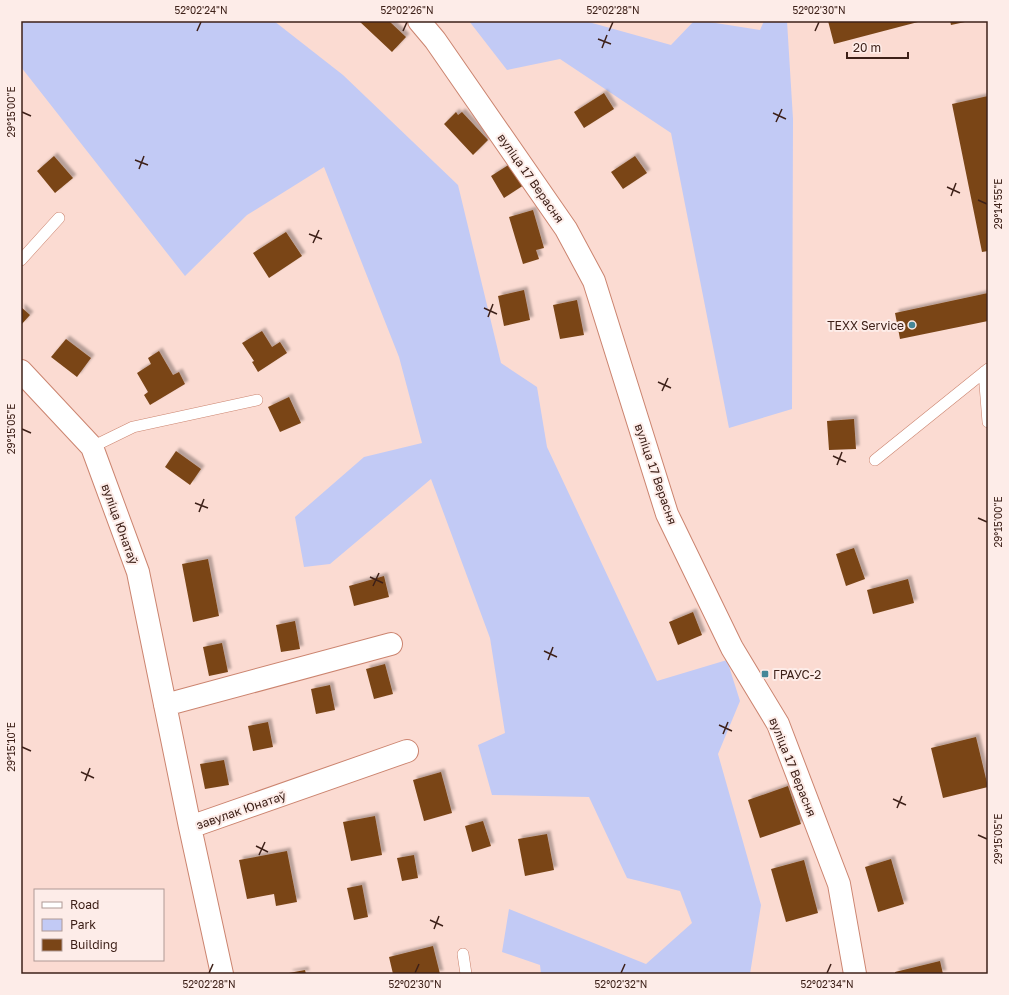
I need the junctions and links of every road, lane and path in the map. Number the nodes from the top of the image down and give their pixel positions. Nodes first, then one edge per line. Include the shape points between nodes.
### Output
1 (419, 21) edge
2 (59, 218) dead end
3 (21, 260) edge
4 (21, 371) edge
5 (986, 371) edge
6 (257, 400) dead end
7 (988, 422) edge
8 (92, 447) junction
9 (875, 460) dead end
10 (391, 644) dead end
11 (165, 705) junction
12 (407, 751) dead end
13 (190, 827) junction
14 (463, 954) dead end
15 (216, 973) edge
16 (466, 974) edge
17 (855, 974) edge

1 - 17 street, вуліца 17 Верасня via 435,40 566,230 594,281 667,514 732,648 778,724 839,884
2 - 3 lane
4 - 8 street, вуліца Юнатаў
5 - 7 lane
5 - 9 lane
6 - 8 lane via 133,428
8 - 11 street, вуліца Юнатаў via 138,572
10 - 11 street
11 - 13 street, вуліца Юнатаў
12 - 13 street, завулак Юнатаў
13 - 15 street, завулак Юнатаў
14 - 16 lane

